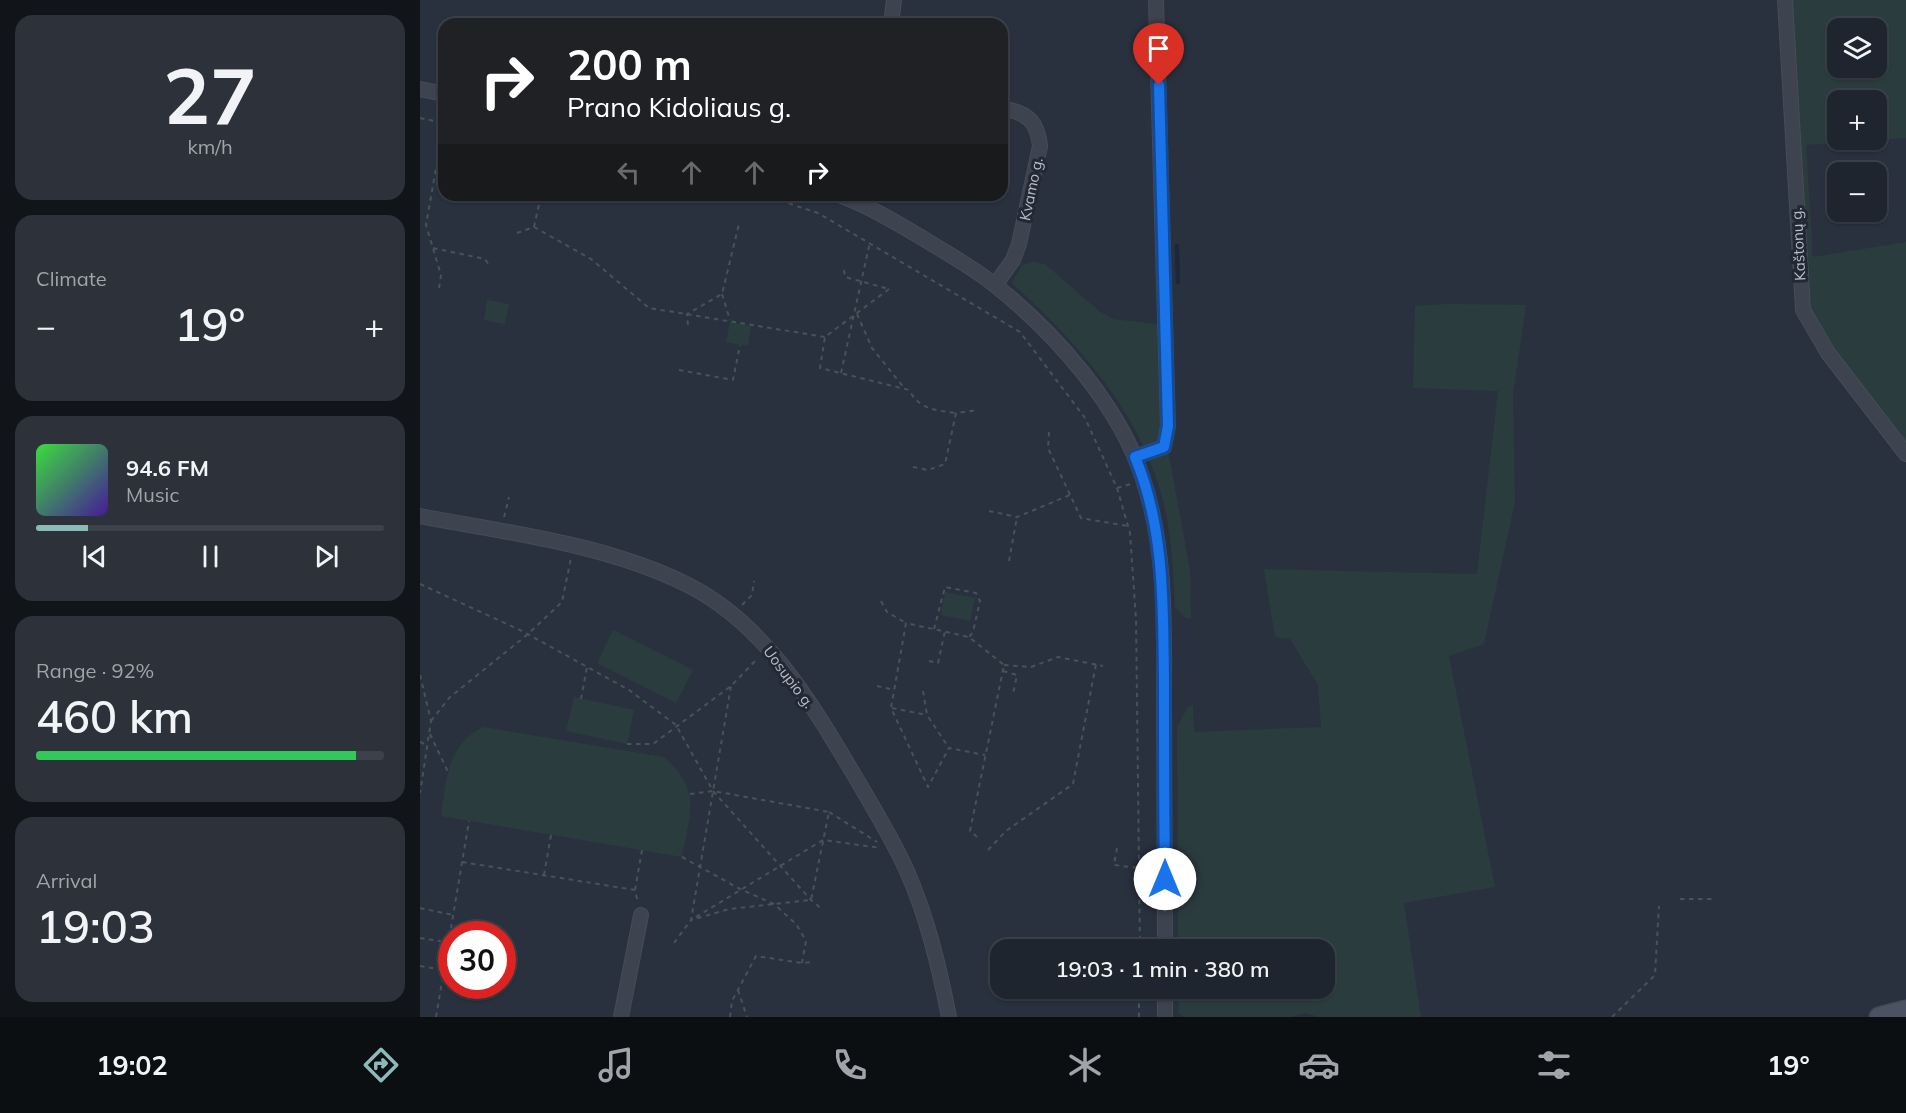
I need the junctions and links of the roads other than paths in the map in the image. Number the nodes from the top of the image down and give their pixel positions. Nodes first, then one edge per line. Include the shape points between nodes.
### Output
1 (894, 0) edge
2 (1156, 0) edge
3 (1785, 0) edge
4 (892, 18) edge
5 (420, 89) edge
6 (438, 93) edge
7 (1008, 109) edge
8 (856, 201) edge
9 (995, 285) junction
10 (1906, 454) edge
11 (1135, 457) junction
12 (420, 516) edge
13 (641, 915) road end
14 (1165, 939) edge
15 (1165, 999) edge
16 (1906, 1010) edge
17 (621, 1017) edge
18 (949, 1017) edge
19 (1166, 1017) edge
20 (1879, 1017) edge

1 - 4 street
2 - 11 street via 1168,426 1164,447
3 - 10 street, Kaštonų g. via 1803,310 1828,353
5 - 6 street
7 - 9 street, Kvamo g. via 1021,111 1033,121 1040,146 1019,244
8 - 9 street
9 - 11 street via 1082,372 1115,418
11 - 14 street via 1151,508 1161,574
12 - 18 street, Uosupio g. via 581,548 638,565 686,584 734,614 782,664 826,727 905,868 927,926
13 - 17 street
15 - 19 street
16 - 20 main road

